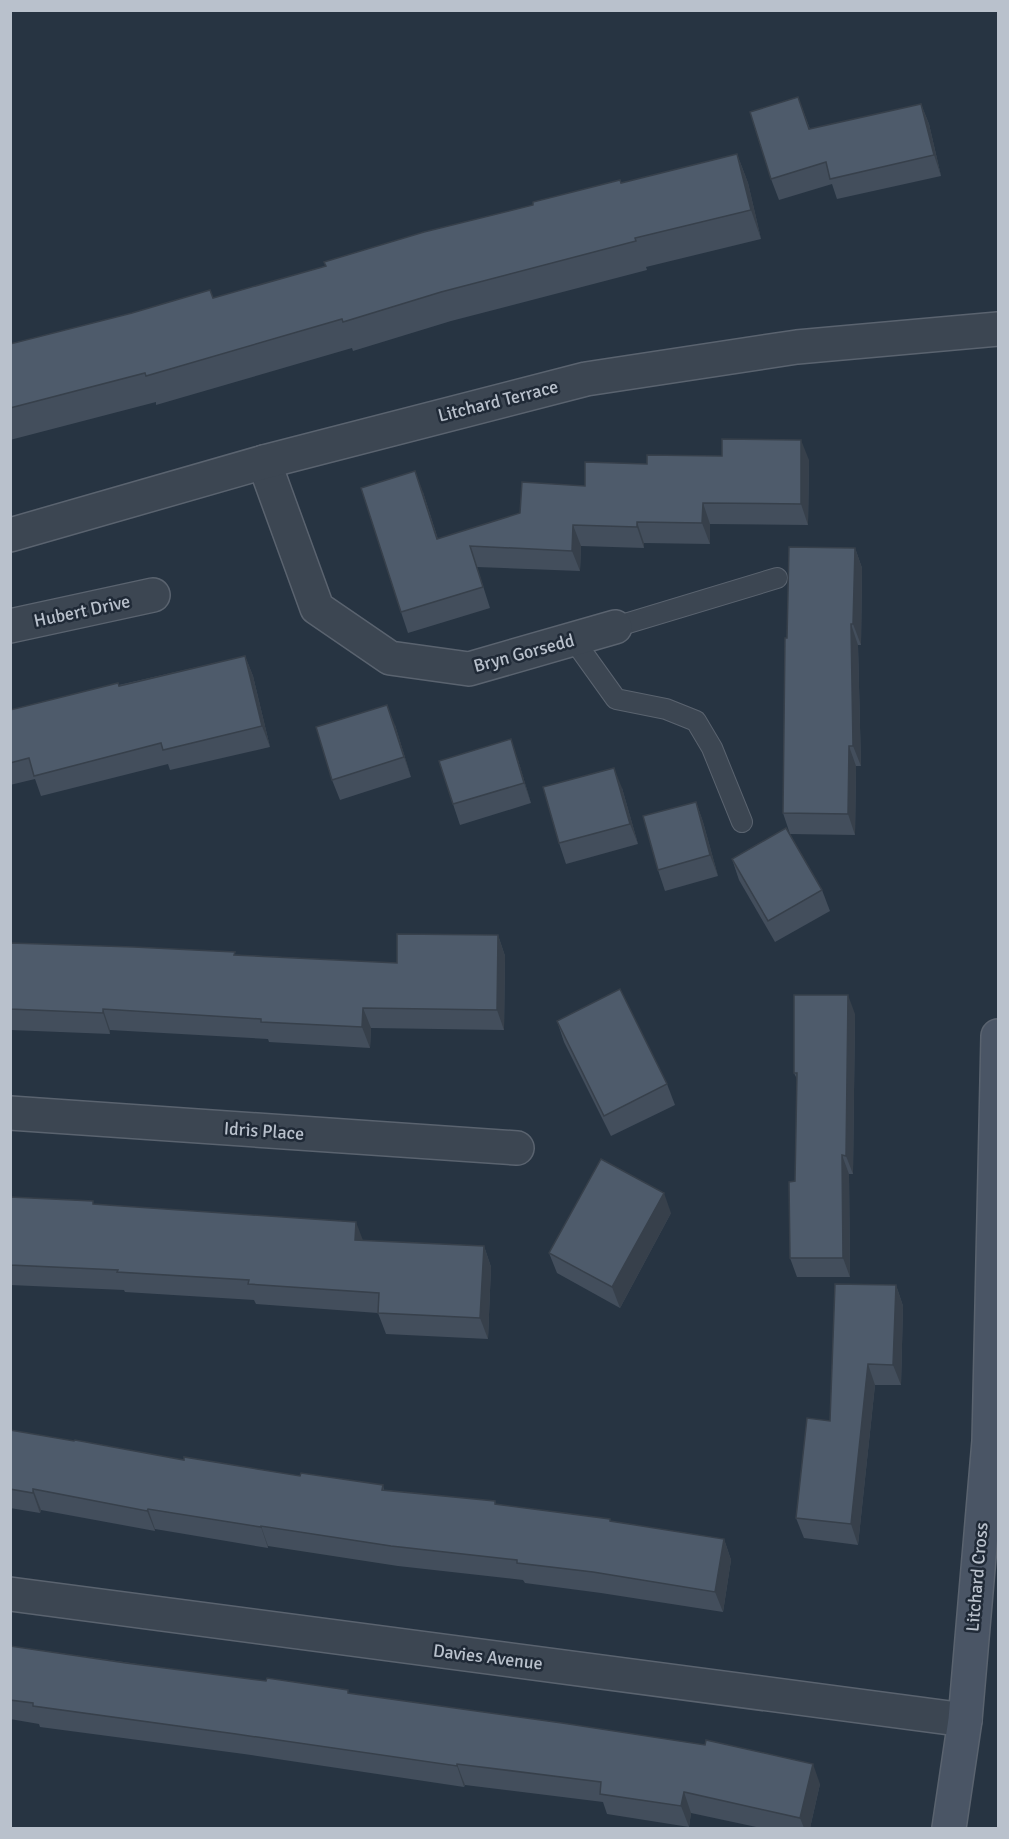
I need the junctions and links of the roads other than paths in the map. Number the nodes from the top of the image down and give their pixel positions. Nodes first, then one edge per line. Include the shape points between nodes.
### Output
1 (999, 329) edge
2 (264, 462) junction
3 (10, 535) edge
4 (777, 578) dead end
5 (153, 595) dead end
6 (10, 626) edge
7 (615, 627) joint
8 (573, 639) junction
9 (742, 822) dead end
10 (999, 1036) edge
11 (10, 1113) edge
12 (517, 1148) dead end
13 (994, 1441) edge
14 (10, 1594) edge
15 (965, 1720) junction
16 (949, 1828) edge

1 - 2 street, Litchard Terrace via 797,347 586,379
2 - 3 street, Litchard Terrace
2 - 8 street, Bryn Gorsedd via 317,608 390,658 469,669
4 - 7 lane
5 - 6 street, Hubert Drive
7 - 8 street, Bryn Gorsedd
8 - 9 lane via 616,699 666,709 696,721 712,748
10 - 13 main road, Litchard Cross
11 - 12 street, Idris Place
13 - 15 main road, Litchard Cross
14 - 15 street, Davies Avenue
15 - 16 main road, Litchard Cross

